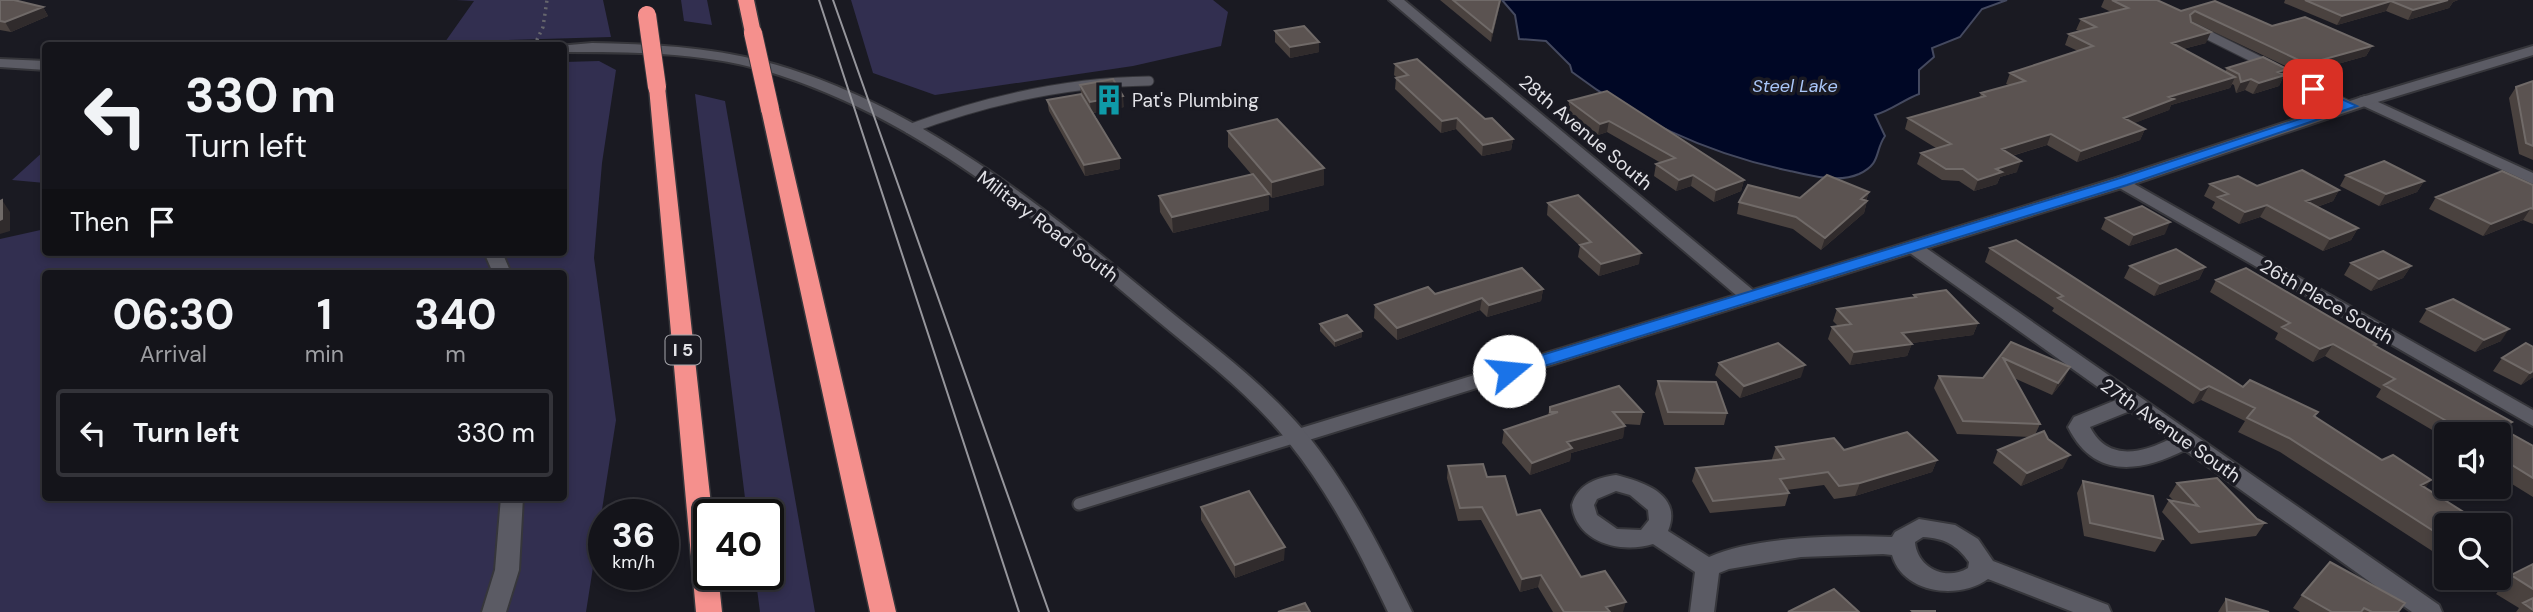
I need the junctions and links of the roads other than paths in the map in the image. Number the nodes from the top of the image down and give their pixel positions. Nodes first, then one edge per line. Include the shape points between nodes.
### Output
1 (746, 0) edge
2 (1396, 0) edge
3 (646, 7) edge
4 (2192, 28) edge
5 (567, 48) edge
6 (2533, 50) edge
7 (0, 63) edge
8 (42, 66) edge
9 (1149, 81) dead end
10 (2357, 104) junction
11 (909, 130) junction
12 (2533, 179) edge
13 (2122, 182) junction
14 (1913, 247) junction
15 (1749, 296) junction
16 (2131, 402) junction
17 (2533, 419) edge
18 (1296, 437) junction
19 (2186, 441) junction
20 (512, 501) edge
21 (1079, 505) dead end
22 (1654, 533) dead end
23 (1901, 546) junction
24 (1980, 566) junction
25 (1708, 568) junction
26 (494, 612) edge
27 (709, 612) edge
28 (883, 612) edge
29 (1400, 612) edge
30 (1702, 612) edge
31 (2099, 612) edge
32 (2430, 612) edge

1 - 28 highway, bridge
2 - 15 street, 28th Avenue South
3 - 27 highway, I 5, bridge
4 - 10 lane via 2247,52 2290,79
5 - 11 main road, Military Road South via 680,51 740,61 836,92
6 - 10 street
7 - 8 main road
9 - 11 lane via 1088,82 946,115
10 - 12 street
10 - 13 street
11 - 18 street, Military Road South via 1001,188 1099,261 1238,379
13 - 14 street
13 - 17 street, 26th Place South
14 - 15 street
14 - 16 street, 27th Avenue South
15 - 18 street
16 - 19 street, 27th Avenue South
16 - 19 street via 2082,422 2079,427 2087,442 2110,456 2140,460
18 - 21 lane
18 - 29 street, Military Road South via 1361,533
19 - 32 street, 27th Avenue South
20 - 26 street via 508,561
22 - 25 street
23 - 24 street via 1919,572 1943,583 1967,582 1975,578
23 - 24 street via 1903,538 1919,528 1945,530 1969,544
23 - 25 street via 1855,544 1747,555
24 - 31 street
25 - 30 street

